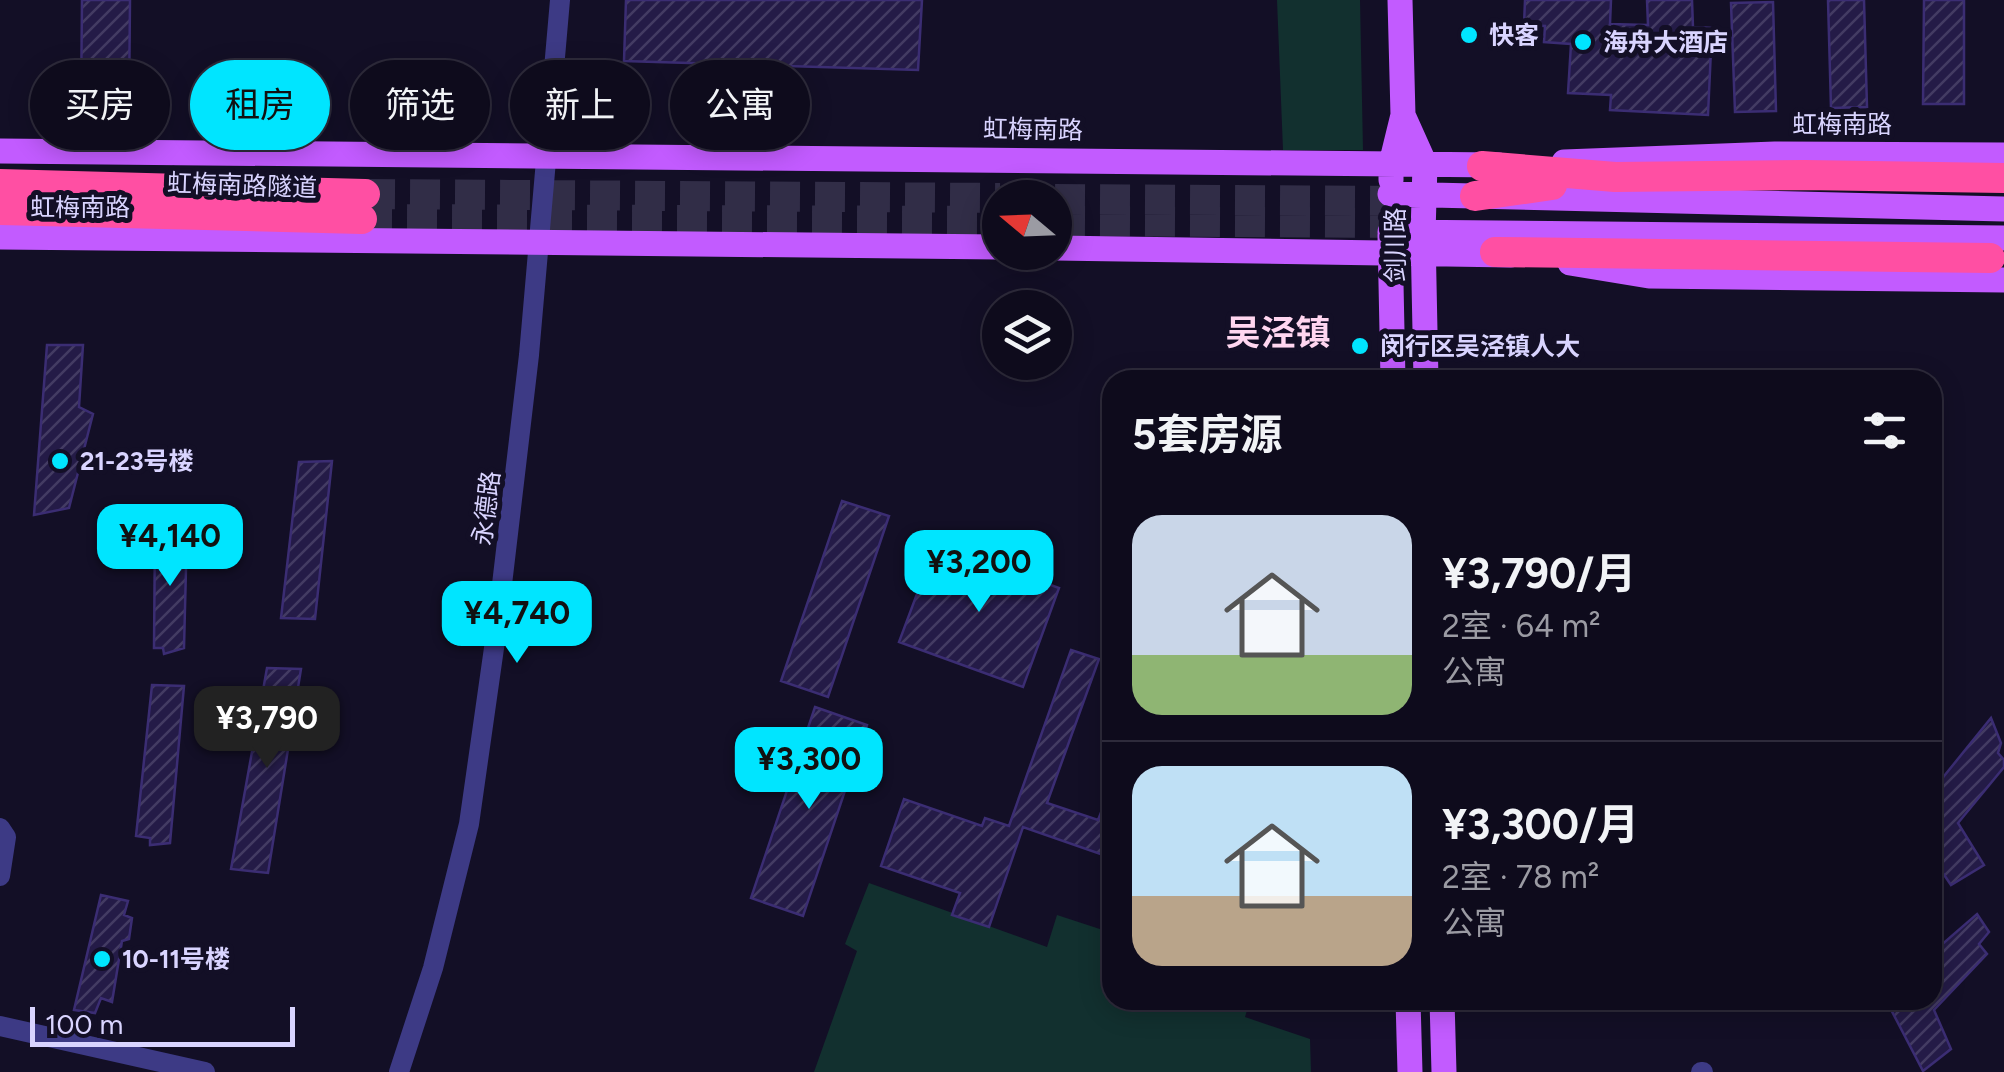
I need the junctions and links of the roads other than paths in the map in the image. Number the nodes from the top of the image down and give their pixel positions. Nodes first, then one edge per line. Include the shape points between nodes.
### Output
1 (560, 0) edge
2 (1400, 0) edge
3 (1404, 114) junction
4 (0, 151) edge
5 (544, 154) junction
6 (2004, 155) edge
7 (1392, 164) junction
8 (1425, 164) junction
9 (2004, 178) edge
10 (1479, 181) junction
11 (0, 184) edge
12 (1390, 194) junction
13 (1424, 194) junction
14 (121, 198) junction
15 (363, 207) tunnel mouth
16 (0, 210) edge
17 (2004, 210) edge
18 (0, 237) edge
19 (539, 241) junction
20 (1390, 242) junction
21 (1424, 243) junction
22 (982, 247) edge
23 (1072, 248) edge
24 (1495, 252) joint
25 (1999, 259) edge
26 (1393, 370) edge
27 (1426, 370) edge
28 (0, 828) edge
29 (0, 876) edge
30 (1408, 1010) edge
31 (1442, 1010) edge
32 (0, 1026) edge
33 (205, 1072) edge
34 (399, 1072) edge
35 (1410, 1072) edge
36 (1444, 1072) edge

1 - 5 street, 永德路
2 - 3 main road, 剑川路
3 - 7 main road, 剑川路
3 - 8 main road, 剑川路
4 - 5 main road, 虹梅南路
5 - 7 main road, 虹梅南路
5 - 19 street, 永德路
6 - 10 main road, 虹梅南路 via 1776,154
7 - 8 main road, 虹梅南路
7 - 12 main road, 剑川路
8 - 10 main road, 虹梅南路
8 - 13 main road, 剑川路
9 - 10 highway via 1804,174
10 - 13 main road, 虹梅南路
10 - 17 main road, 虹梅南路
11 - 14 highway
12 - 13 main road, 虹梅南路
12 - 20 main road, 剑川路
13 - 21 main road, 剑川路
14 - 15 highway, 虹梅南路隧道
14 - 16 highway
18 - 19 main road, 虹梅南路
19 - 22 main road, 虹梅南路
19 - 34 street, 永德路 via 470,824
20 - 21 main road
20 - 23 main road
20 - 26 main road, 剑川路
21 - 24 main road
21 - 25 main road
21 - 27 main road, 剑川路
24 - 25 highway
28 - 29 street via 6,838
30 - 35 main road
31 - 36 main road
32 - 33 street

